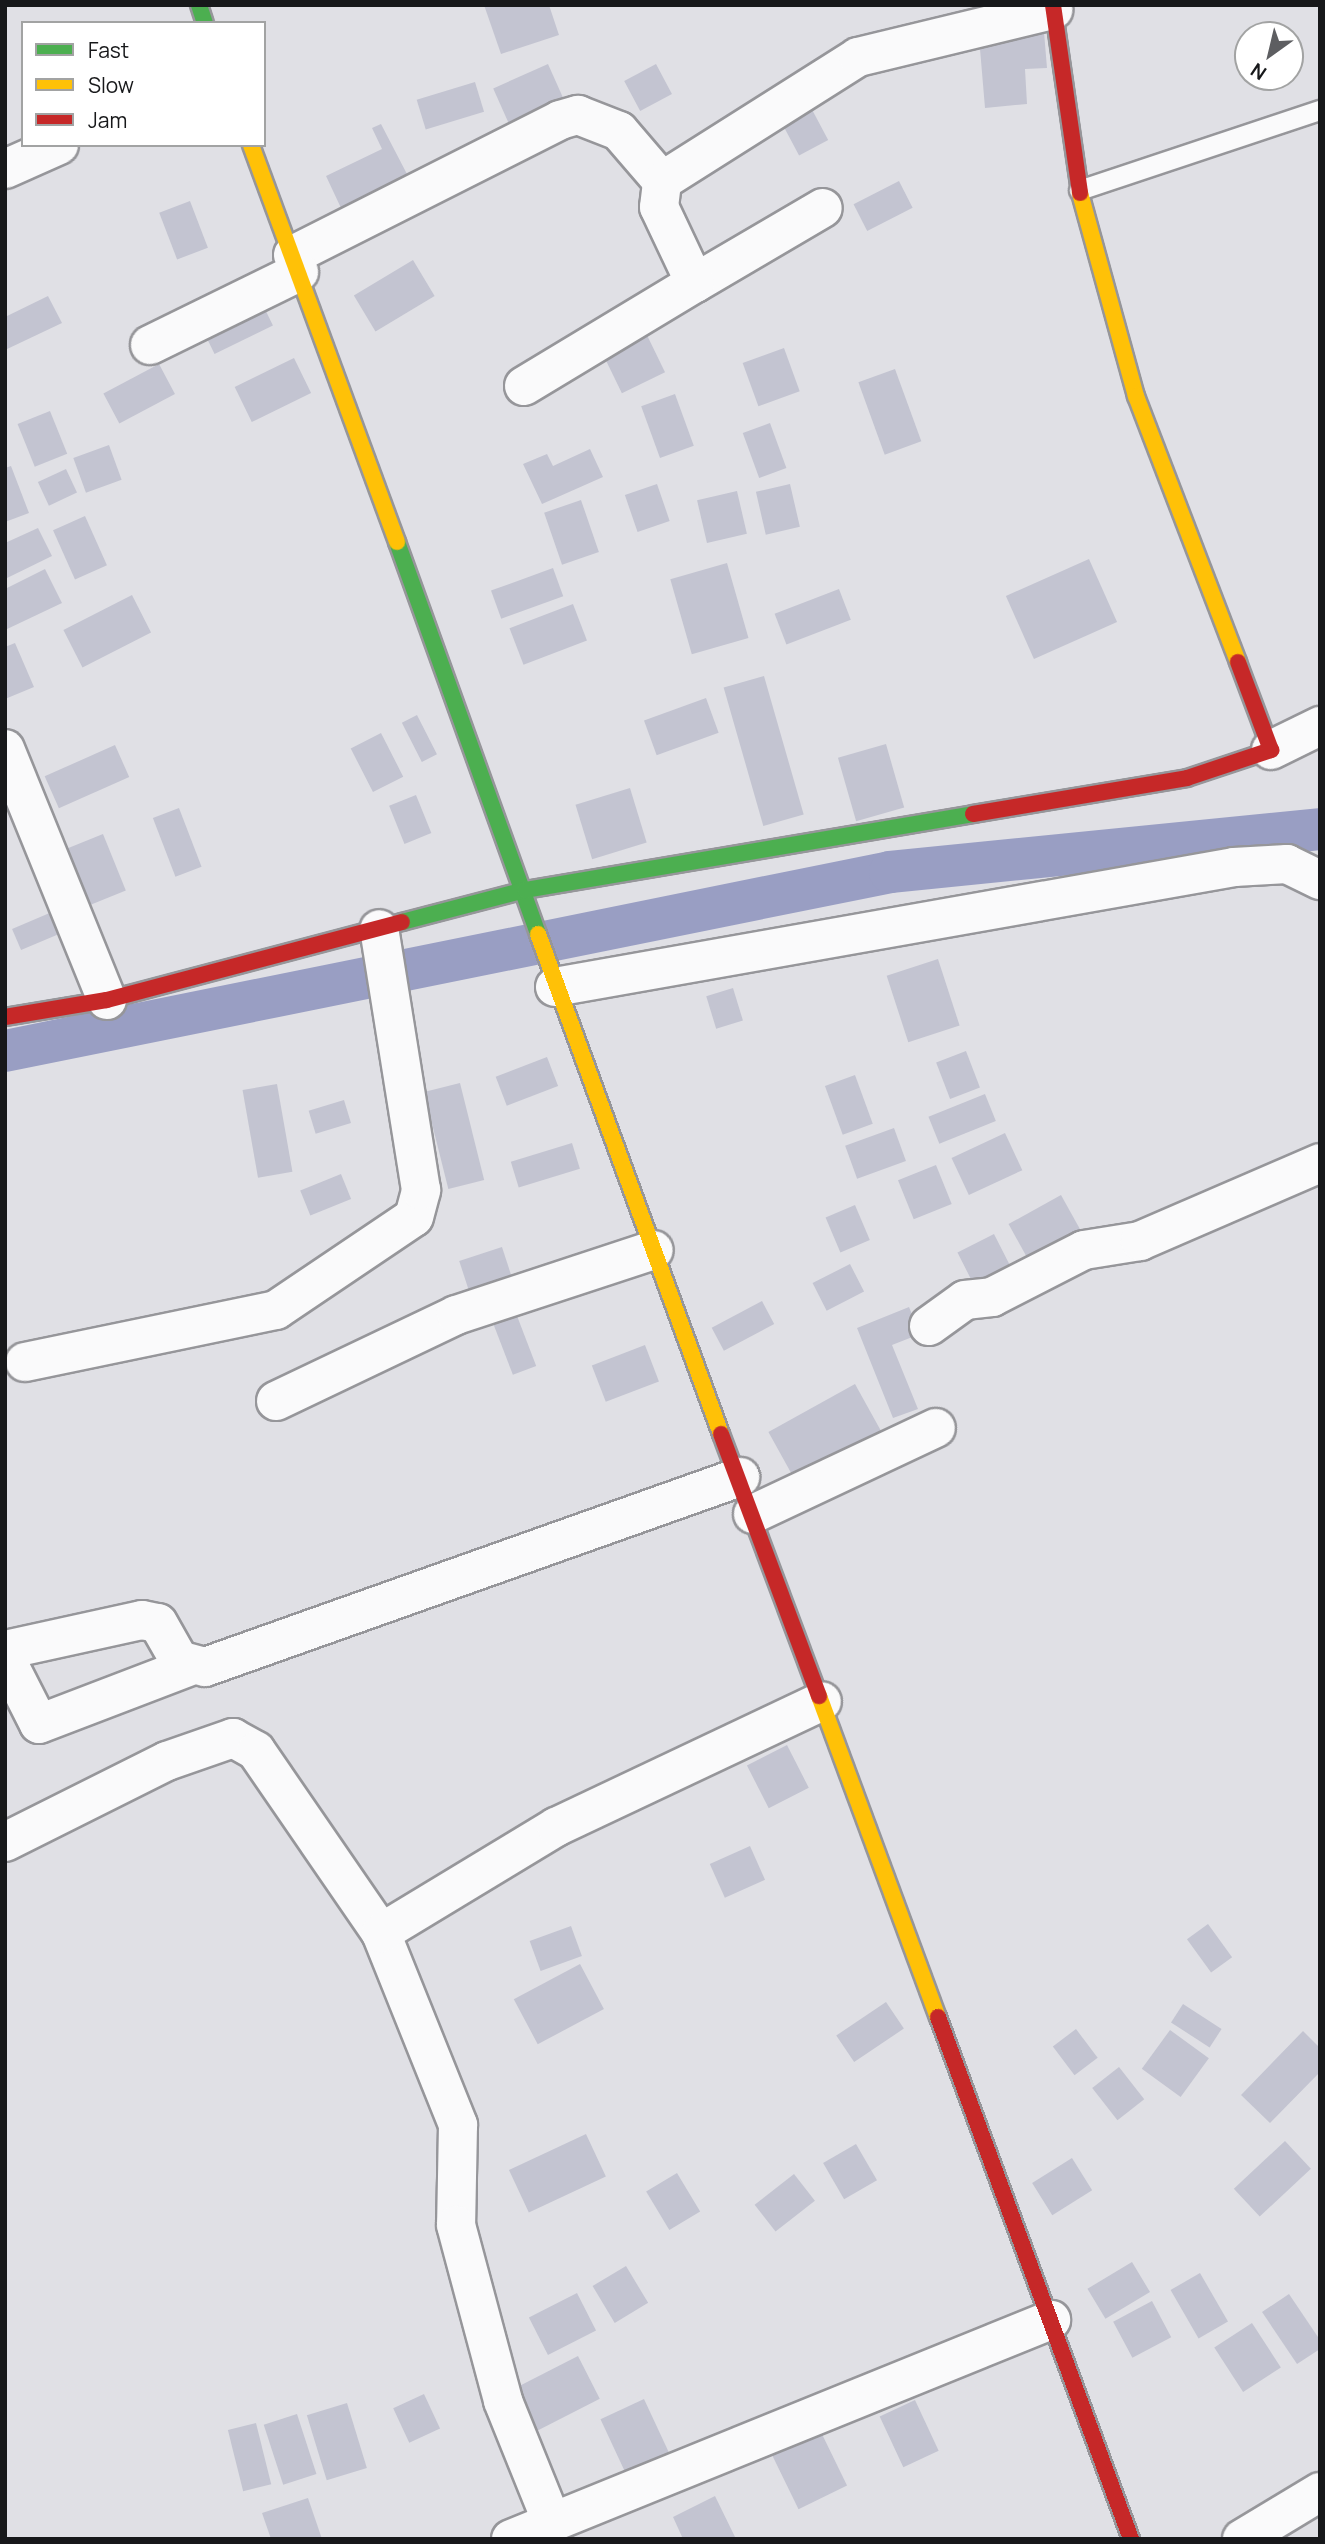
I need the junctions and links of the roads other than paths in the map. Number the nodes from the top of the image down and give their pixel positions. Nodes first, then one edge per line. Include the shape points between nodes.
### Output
1 (1053, 7) edge
2 (1320, 110) edge
3 (54, 147) edge
4 (252, 147) edge
5 (5, 169) edge
6 (662, 181) junction
7 (1079, 190) junction
8 (823, 208) dead end
9 (296, 263) junction
10 (695, 283) junction
11 (150, 345) dead end
12 (524, 386) dead end
13 (1320, 726) edge
14 (1271, 750) junction
15 (9, 770) edge
16 (1320, 880) edge
17 (525, 890) junction
18 (381, 939) junction
19 (552, 980) junction
20 (107, 1000) junction
21 (5, 1017) edge
22 (1320, 1163) edge
23 (654, 1250) junction
24 (929, 1326) dead end
25 (25, 1362) dead end
26 (276, 1401) dead end
27 (936, 1428) dead end
28 (740, 1477) junction
29 (753, 1514) junction
30 (5, 1650) edge
31 (5, 1657) edge
32 (191, 1667) junction
33 (822, 1701) junction
34 (5, 1842) edge
35 (382, 1933) junction
36 (1051, 2320) junction
37 (1320, 2492) edge
38 (552, 2522) junction
39 (511, 2539) edge
40 (1131, 2539) edge
41 (1242, 2539) edge

1 - 6 street via 858,57 786,97
1 - 7 street
2 - 7 lane
3 - 5 street
4 - 9 street
6 - 9 street via 619,131 578,115
6 - 10 street via 659,207
7 - 14 street via 1136,396
8 - 10 street
9 - 11 street
9 - 17 street
10 - 12 street
13 - 14 street
14 - 17 street via 1186,778
15 - 20 street
16 - 19 street via 1287,864 1234,867
17 - 18 street
17 - 19 street
18 - 20 street
18 - 25 street via 421,1190 420,1205 403,1229 276,1310
19 - 23 street
20 - 21 street
22 - 24 street via 1140,1241 1084,1250 992,1297 964,1300
23 - 26 street via 457,1315
23 - 28 street
27 - 29 street
28 - 29 street
28 - 32 street via 205,1667
29 - 33 street
30 - 32 street via 142,1620 158,1623 179,1660
31 - 32 street via 39,1724
33 - 35 street via 556,1827
33 - 36 street
34 - 35 street via 167,1761 233,1738 256,1751
35 - 38 street via 458,2125 456,2225 503,2400
36 - 38 street
36 - 40 street
37 - 41 street
38 - 39 street

